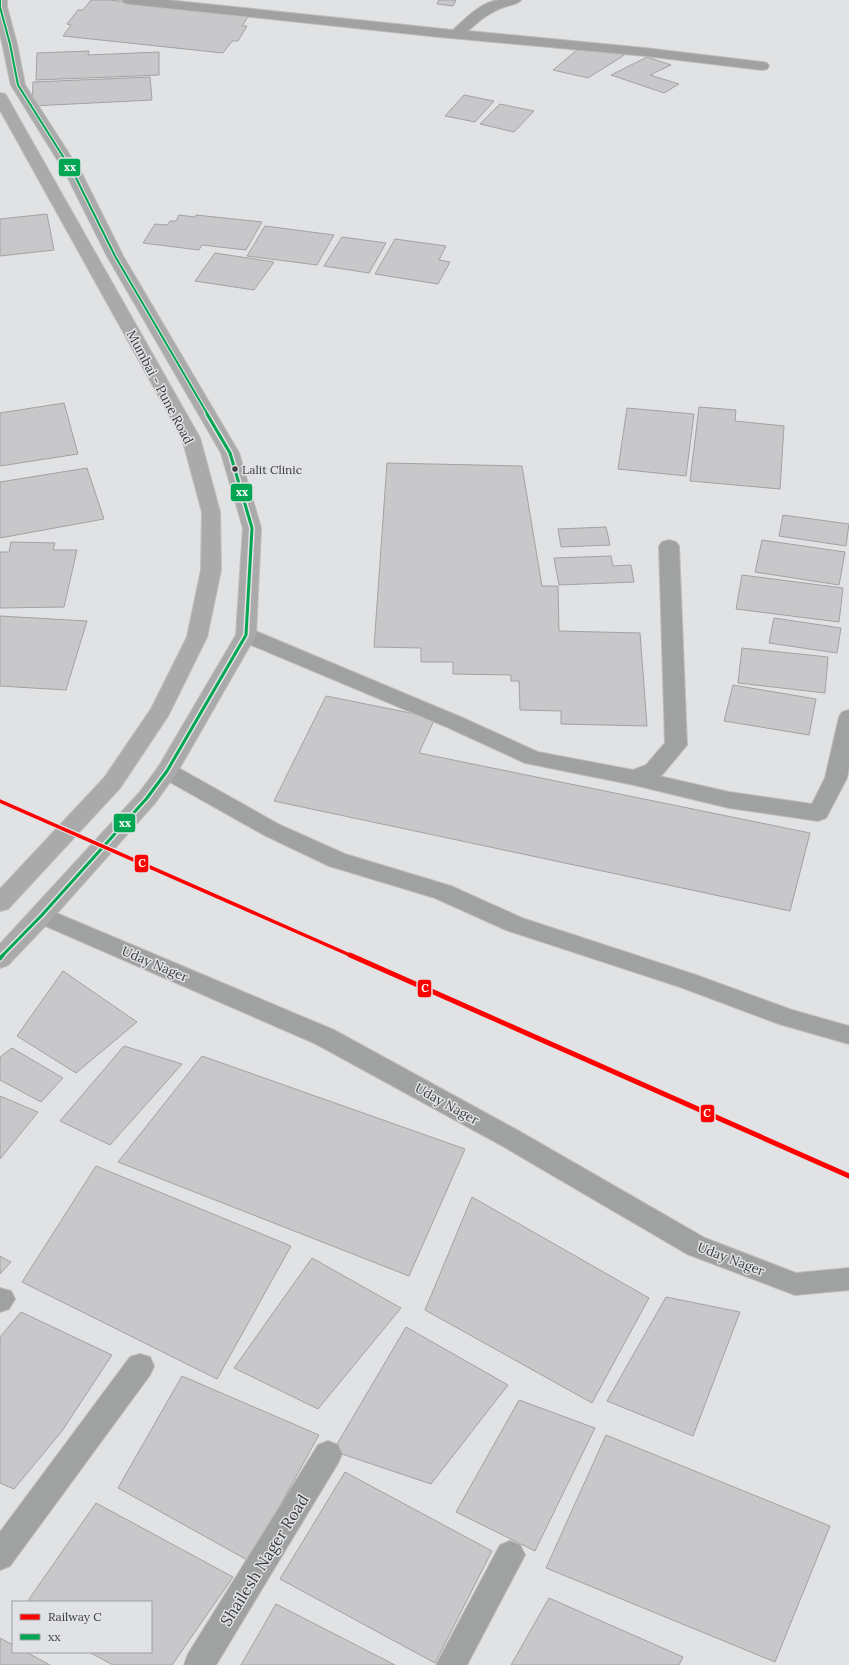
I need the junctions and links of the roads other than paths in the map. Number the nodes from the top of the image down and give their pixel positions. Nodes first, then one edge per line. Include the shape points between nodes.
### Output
1 (0, 0) edge
2 (129, 0) edge
3 (514, 0) edge
4 (457, 34) junction
5 (762, 66) dead end
6 (0, 97) edge
7 (133, 287) junction
8 (108, 291) junction
9 (669, 546) dead end
10 (246, 635) junction
11 (849, 717) edge
12 (167, 771) junction
13 (634, 778) junction
14 (0, 903) edge
15 (42, 915) junction
16 (0, 959) edge
17 (849, 1035) edge
18 (849, 1279) edge
19 (140, 1366) dead end
20 (328, 1454) dead end
21 (510, 1555) dead end
22 (0, 1556) edge
23 (199, 1665) edge
24 (451, 1665) edge

1 - 7 main road, Mumbai - Pune Road via 18,84 74,174
2 - 4 street
3 - 4 street via 494,5 477,15
4 - 5 street
6 - 8 main road, Mumbai - Pune Road
7 - 8 main road
7 - 10 main road, Mumbai - Pune Road via 230,453 252,528
8 - 14 main road, Mumbai - Pune Road via 191,438 211,512 211,570 197,637 160,711 112,783
9 - 13 street via 676,745 654,770
10 - 12 main road, Mumbai - Pune Road
10 - 13 street via 533,758
11 - 13 street via 836,778 818,813 729,800
12 - 15 main road, Mumbai - Pune Road via 147,798
12 - 17 street via 272,830 337,860 443,892 514,924 688,981 787,1018
15 - 16 main road, Mumbai - Pune Road
15 - 18 street, Uday Nager via 324,1037 508,1137 696,1246 796,1284
19 - 22 street
20 - 23 street, Shailesh Nager Road
21 - 24 street

